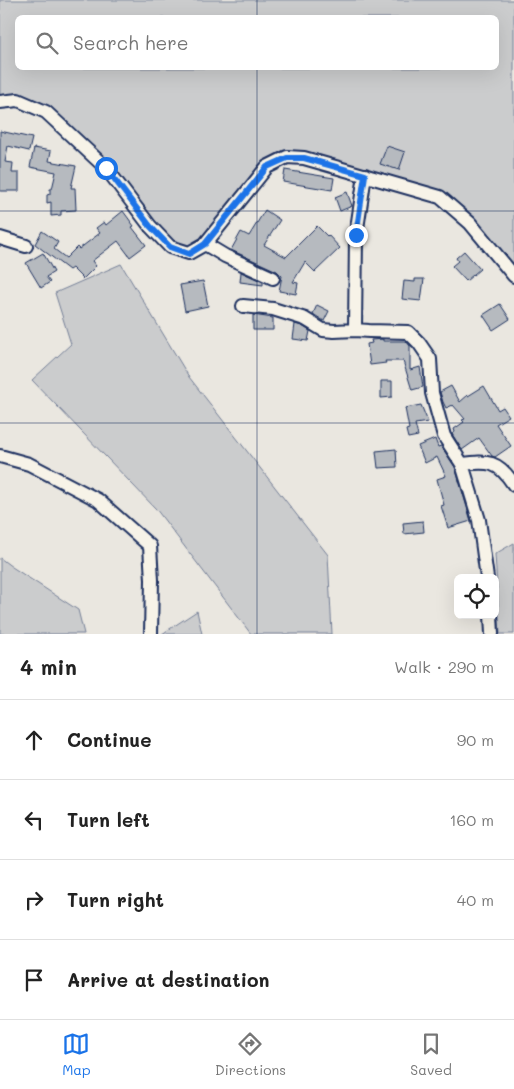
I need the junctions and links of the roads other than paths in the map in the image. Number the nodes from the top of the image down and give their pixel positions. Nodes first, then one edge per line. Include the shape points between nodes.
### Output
1 (0, 102) edge
2 (365, 175) junction
3 (0, 238) edge
4 (205, 244) junction
5 (26, 246) dead end
6 (514, 276) edge
7 (273, 278) dead end
8 (243, 306) dead end
9 (355, 330) junction
10 (0, 456) edge
11 (462, 464) junction
12 (514, 485) edge
13 (486, 574) edge
14 (491, 619) edge
15 (151, 634) edge
16 (492, 634) edge

1 - 4 street via 18,100 46,112 106,168 170,247 189,254
2 - 4 street via 304,158 287,158 267,167
2 - 6 street via 440,197 470,223
2 - 9 street via 356,235
3 - 5 street
4 - 7 street
8 - 9 street via 273,309 305,319 323,330
9 - 11 street via 408,332 419,343 430,358 432,393 444,436
10 - 15 street via 29,464 98,500 150,546
11 - 12 street via 485,461 497,466
11 - 13 street via 479,520
14 - 16 street

